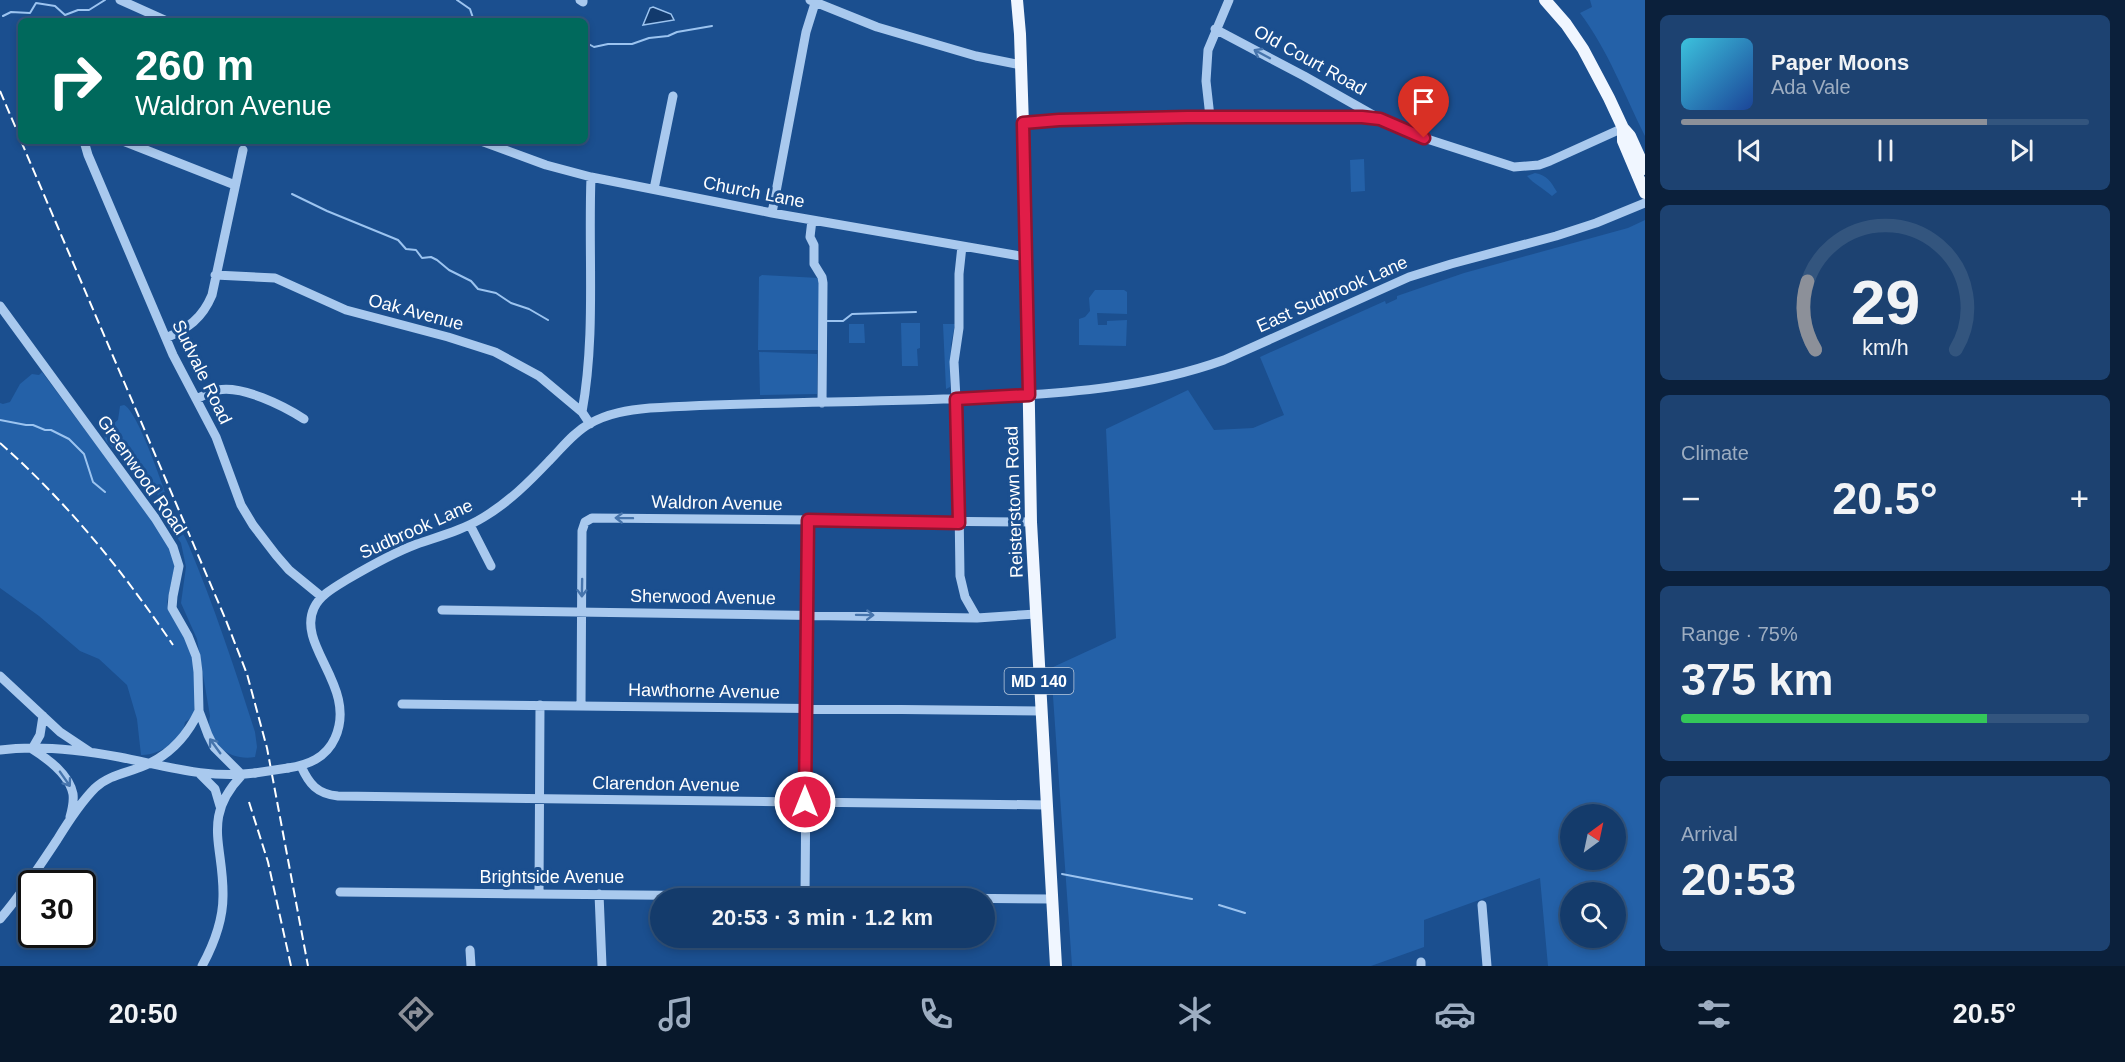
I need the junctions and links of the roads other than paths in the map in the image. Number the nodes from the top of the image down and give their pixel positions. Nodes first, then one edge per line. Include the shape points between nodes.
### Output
1 (120, 0) edge
2 (1017, 0) edge
3 (1228, 0) edge
4 (1545, 0) edge
5 (813, 1) edge
6 (160, 18) edge
7 (1215, 29) junction
8 (1021, 65) junction
9 (673, 96) dead end
10 (1210, 117) junction
11 (1380, 119) junction
12 (1023, 123) junction
13 (1623, 128) junction
14 (85, 144) edge
15 (131, 144) edge
16 (489, 144) edge
17 (243, 150) dead end
18 (1645, 168) edge
19 (591, 177) junction
20 (235, 185) junction
21 (654, 189) junction
22 (1645, 193) edge
23 (1645, 203) edge
24 (772, 213) junction
25 (812, 220) junction
26 (962, 246) junction
27 (1026, 257) junction
28 (216, 275) junction
29 (0, 306) edge
30 (166, 338) junction
31 (1029, 395) junction
32 (196, 399) junction
33 (956, 399) junction
34 (822, 403) junction
35 (582, 412) junction
36 (304, 419) dead end
37 (590, 424) junction
38 (808, 520) junction
39 (1031, 522) junction
40 (959, 523) junction
41 (470, 525) junction
42 (491, 566) dead end
43 (322, 597) junction
44 (442, 610) dead end
45 (581, 612) junction
46 (807, 614) junction
47 (1036, 614) junction
48 (977, 618) junction
49 (0, 676) edge
50 (402, 704) dead end
51 (540, 705) junction
52 (581, 706) junction
53 (806, 708) junction
54 (199, 711) junction
55 (1041, 711) junction
56 (42, 716) junction
57 (32, 749) junction
58 (0, 750) edge
59 (91, 753) junction
60 (149, 764) junction
61 (301, 766) junction
62 (200, 774) junction
63 (242, 775) junction
64 (540, 799) junction
65 (805, 802) junction
66 (1046, 805) junction
67 (220, 806) junction
68 (69, 820) junction
69 (805, 888) edge
70 (340, 892) dead end
71 (539, 894) junction
72 (599, 894) junction
73 (650, 895) edge
74 (995, 899) edge
75 (1051, 899) junction
76 (1482, 905) dead end
77 (0, 919) edge
78 (470, 950) dead end
79 (202, 966) edge
80 (471, 966) edge
81 (602, 966) edge
82 (1056, 966) edge
83 (1486, 966) edge

1 - 6 street
2 - 8 main road, Reisterstown Road / MD 140
3 - 7 street
4 - 13 main road via 1583,49
5 - 8 street via 877,27
5 - 24 street
7 - 10 street via 1206,60
11 -> 7 street, Old Court Road
8 - 12 main road, Reisterstown Road / MD 140
9 - 21 street
10 - 11 street
10 - 12 street
11 - 13 street, Old Court Road via 1441,145 1520,168 1550,162
12 - 27 main road, Reisterstown Road / MD 140
13 - 18 main road
13 - 22 main road via 1623,141
14 - 30 street, Sudvale Road
15 - 20 street
16 - 19 street, Church Lane
17 - 20 street
19 - 21 street, Church Lane
19 - 35 street via 589,340
20 - 28 street
21 - 24 street, Church Lane
23 - 31 street, East Sudbrook Lane via 1556,236 1409,277 1196,370 1155,381
24 - 25 street, Church Lane
25 - 26 street, Church Lane
25 - 34 street via 814,264 823,283
26 - 27 street, Church Lane
26 - 33 street via 954,362
27 - 31 main road, Reisterstown Road / MD 140
28 - 30 street via 212,296 202,315
28 - 35 street, Oak Avenue via 275,278 346,310 493,351 539,376
29 - 54 street, Greenwood Road via 173,547 179,566 172,608 196,656
30 - 32 street, Sudvale Road
31 - 33 street, Sudbrook Lane
31 - 39 main road, Reisterstown Road / MD 140
32 - 36 street via 219,390 244,392
32 - 43 street, Sudvale Road via 253,525 290,570
33 - 34 street, Sudbrook Lane
33 - 40 street
34 - 37 street, Sudbrook Lane via 650,408 620,412
35 - 37 street, Oak Avenue
37 - 41 street, Sudbrook Lane via 577,432 509,500
38 - 40 street, Waldron Avenue
38 -> 45 street, Waldron Avenue via 591,518 582,531
38 - 46 street
39 - 40 street, Waldron Avenue
39 - 47 main road, Reisterstown Road / MD 140
40 - 48 street via 961,588
41 - 42 street
41 - 43 street, Sudbrook Lane via 380,561
43 - 61 street via 312,611 311,627 335,687 341,715 329,748 316,760
44 - 45 street, Sherwood Avenue
45 - 46 street, Sherwood Avenue
45 - 52 street
46 -> 48 street, Sherwood Avenue
46 - 53 street
47 - 48 street, Sherwood Avenue
47 - 55 main road, Reisterstown Road / MD 140
49 - 56 street
50 - 51 street, Hawthorne Avenue
51 - 52 street, Hawthorne Avenue
51 - 64 street
52 - 53 street, Hawthorne Avenue
53 - 55 street, Hawthorne Avenue
53 - 65 street
54 - 60 street via 180,741
63 -> 54 street, Greenwood Road via 214,747
55 - 66 main road, Reisterstown Road / MD 140
56 - 57 street via 40,735
56 - 59 street
57 - 58 street
57 - 59 street
57 -> 68 street via 50,761 70,785 73,803
59 - 60 street
60 - 62 street
60 - 68 street via 104,781
61 - 63 street, bridge
61 - 64 street, Clarendon Avenue via 314,788 327,795
62 - 63 street
62 - 67 street via 216,789
63 - 67 street
64 - 65 street, Clarendon Avenue
64 - 71 street
65 - 66 street, Clarendon Avenue
65 - 69 street
66 - 75 main road, Reisterstown Road / MD 140
67 - 79 street via 222,909 217,933
68 - 77 street
70 - 71 street, Brightside Avenue
71 - 72 street, Brightside Avenue
72 - 73 street, Brightside Avenue
72 - 81 street
74 - 75 street, Brightside Avenue
75 - 82 main road, Reisterstown Road / MD 140
76 - 83 street
78 - 80 street

